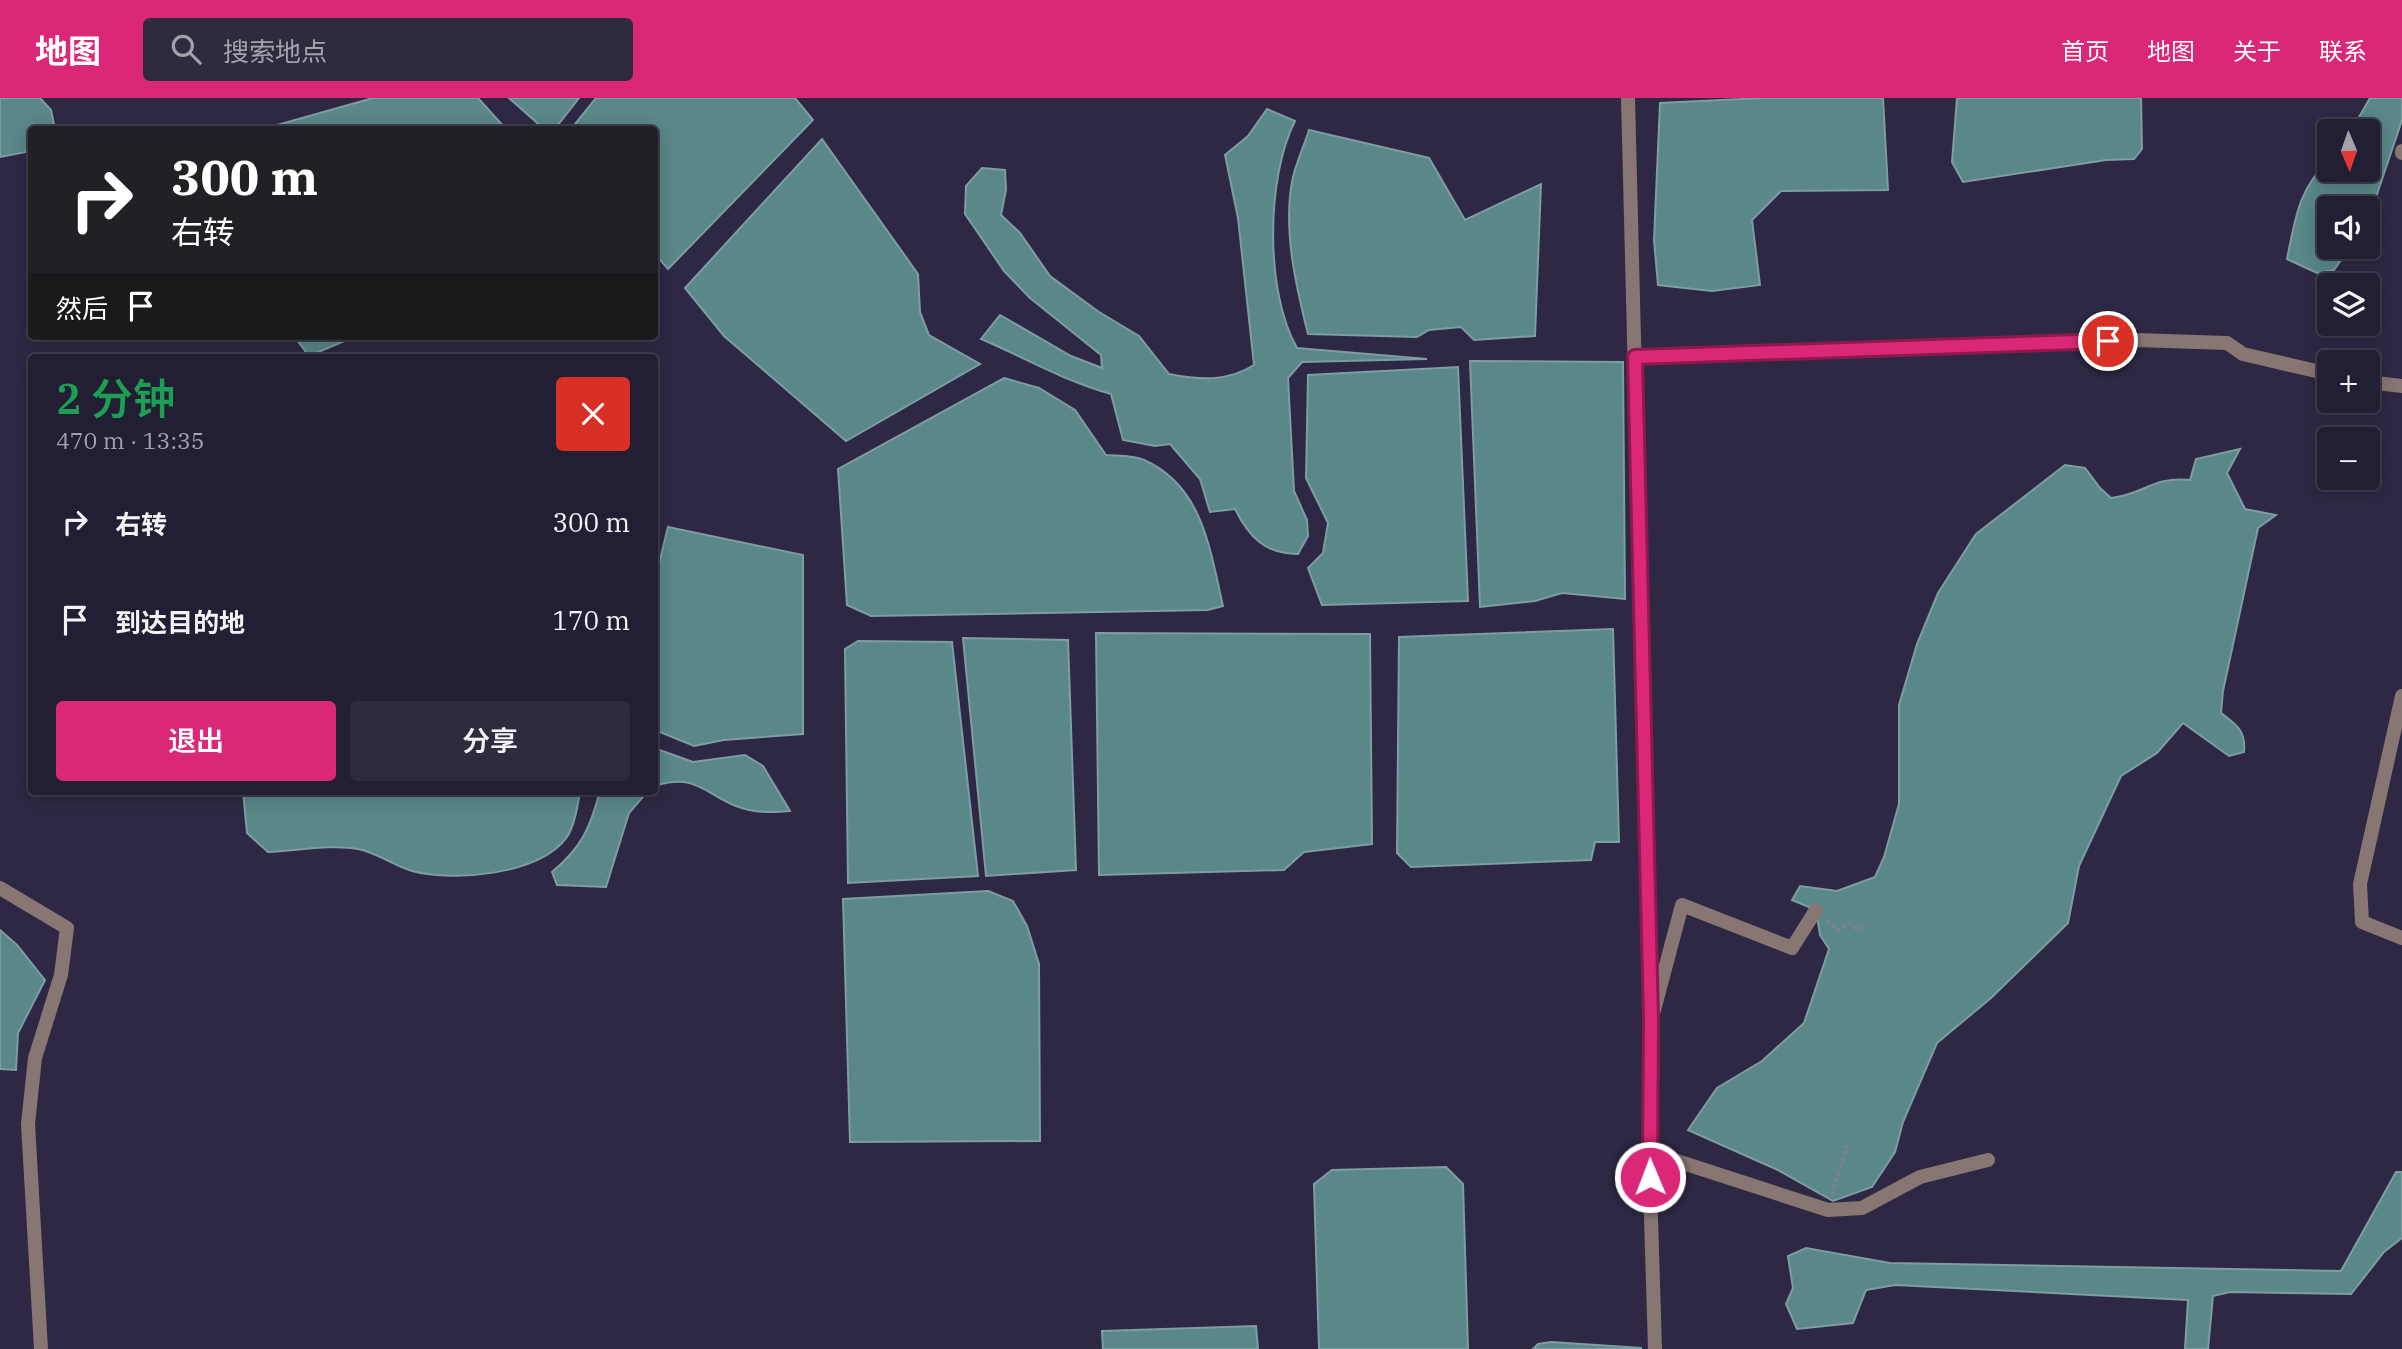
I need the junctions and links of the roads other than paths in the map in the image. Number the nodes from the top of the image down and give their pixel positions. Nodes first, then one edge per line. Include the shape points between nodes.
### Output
1 (1628, 98) edge
2 (1635, 357) junction
3 (2317, 371) edge
4 (2380, 383) edge
5 (2402, 386) edge
6 (2402, 696) edge
7 (0, 888) edge
8 (1816, 910) road end
9 (2402, 938) edge
10 (1651, 1018) junction
11 (1649, 1152) junction
12 (1988, 1160) dead end
13 (41, 1349) edge
14 (1655, 1349) edge

1 - 2 street
2 - 3 street via 2136,340 2227,343 2243,354
2 - 10 street
4 - 5 street
6 - 9 street via 2360,884 2362,922
7 - 13 street via 67,928 61,975 35,1058 28,1124
8 - 10 street via 1792,947 1682,905
10 - 11 street
11 - 12 street via 1828,1210 1862,1208 1920,1177
11 - 14 street

